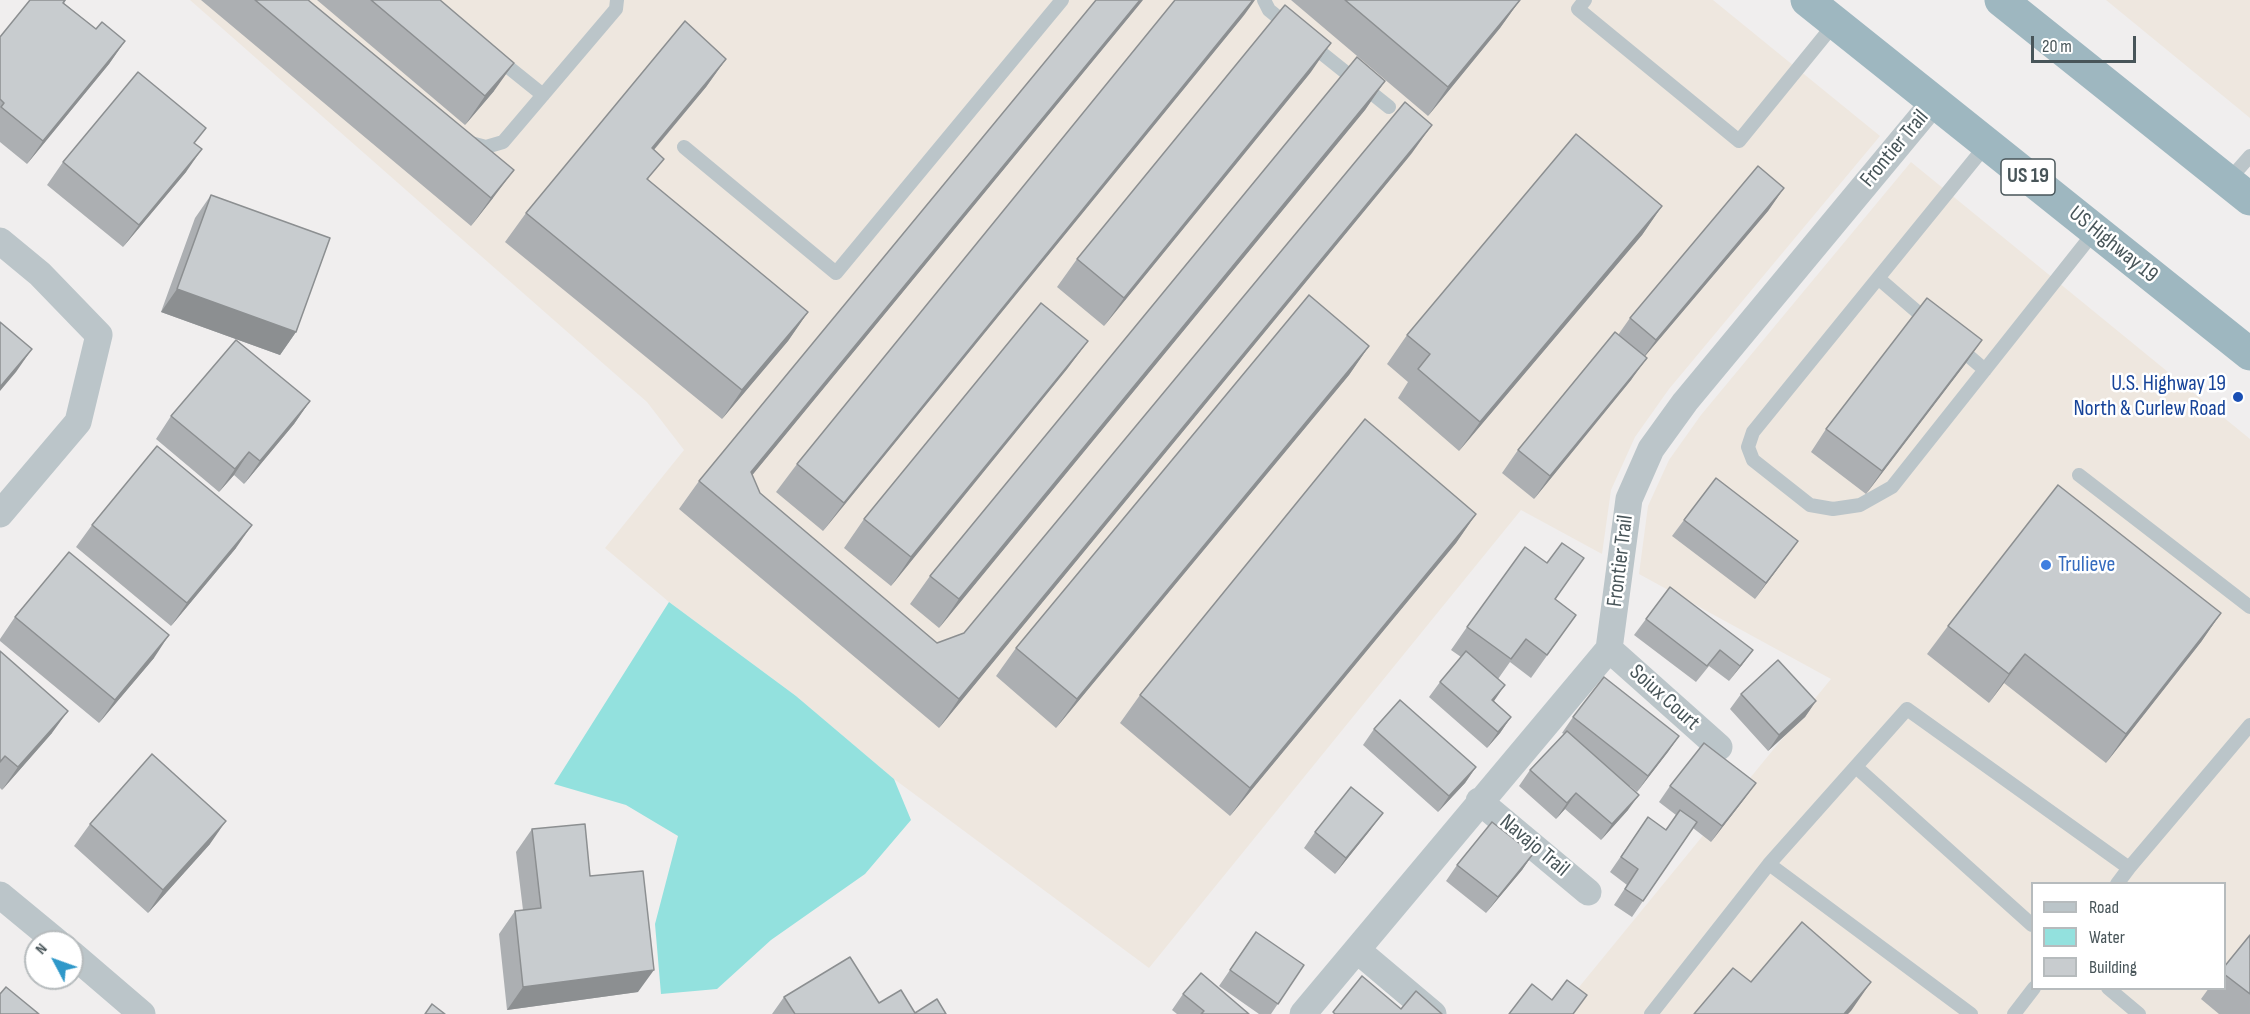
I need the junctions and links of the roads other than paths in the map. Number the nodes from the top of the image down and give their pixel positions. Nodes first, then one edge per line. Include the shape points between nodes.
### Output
1 (617, 0) edge
2 (1264, 0) edge
3 (1585, 0) edge
4 (1808, 0) edge
5 (2001, 0) edge
6 (1054, 3) edge
7 (1835, 22) junction
8 (489, 51) edge
9 (543, 95) junction
10 (1934, 102) junction
11 (1389, 107) dead end
12 (460, 141) edge
13 (1987, 144) junction
14 (684, 147) dead end
15 (2250, 156) edge
16 (2239, 190) edge
17 (2095, 231) junction
18 (0, 241) edge
19 (1878, 278) junction
20 (2250, 354) edge
21 (1985, 370) junction
22 (2079, 475) dead end
23 (0, 514) edge
24 (2250, 607) edge
25 (1609, 649) junction
26 (2250, 725) edge
27 (1719, 747) dead end
28 (1856, 767) junction
29 (1479, 801) junction
30 (1768, 864) junction
31 (2129, 868) junction
32 (2118, 882) edge
33 (1588, 892) dead end
34 (0, 894) edge
35 (2031, 924) edge
36 (43, 930) edge
37 (1357, 950) junction
38 (84, 964) edge
39 (2032, 990) edge
40 (2110, 990) edge
41 (142, 1014) edge
42 (1304, 1014) edge
43 (1433, 1014) edge
44 (1651, 1014) edge
45 (1971, 1014) edge
46 (2014, 1014) edge
47 (2139, 1014) edge

1 - 9 lane via 616,9
2 - 11 lane via 1269,10
3 - 7 lane via 1578,9 1739,141
4 - 7 highway, US Highway 19 / US 19
5 - 16 highway
6 - 14 lane via 836,273
7 - 10 highway, US Highway 19 / US 19
8 - 9 lane
9 - 12 lane via 503,142 486,147
10 - 13 highway, US Highway 19 / US 19
10 - 25 street, Frontier Trail via 1685,402 1651,449 1629,499
13 - 17 highway, US Highway 19 / US 19
13 - 19 lane
15 - 16 lane
17 - 20 highway, US Highway 19 / US 19
17 - 21 lane
18 - 23 street via 40,274 99,335 78,422
19 - 21 lane
19 - 21 lane via 1753,432 1748,447 1753,460 1810,505 1833,509 1860,505 1892,487
22 - 24 lane
25 - 27 street, Soiux Court
25 - 29 street
26 - 31 lane
28 - 30 lane
28 - 31 lane via 1907,709
28 - 35 lane
29 - 33 street, Navajo Trail
29 - 37 street
30 - 44 lane
30 - 45 lane
31 - 32 lane
34 - 36 street
37 - 42 street
37 - 43 street
38 - 41 street
39 - 46 lane
40 - 47 lane

